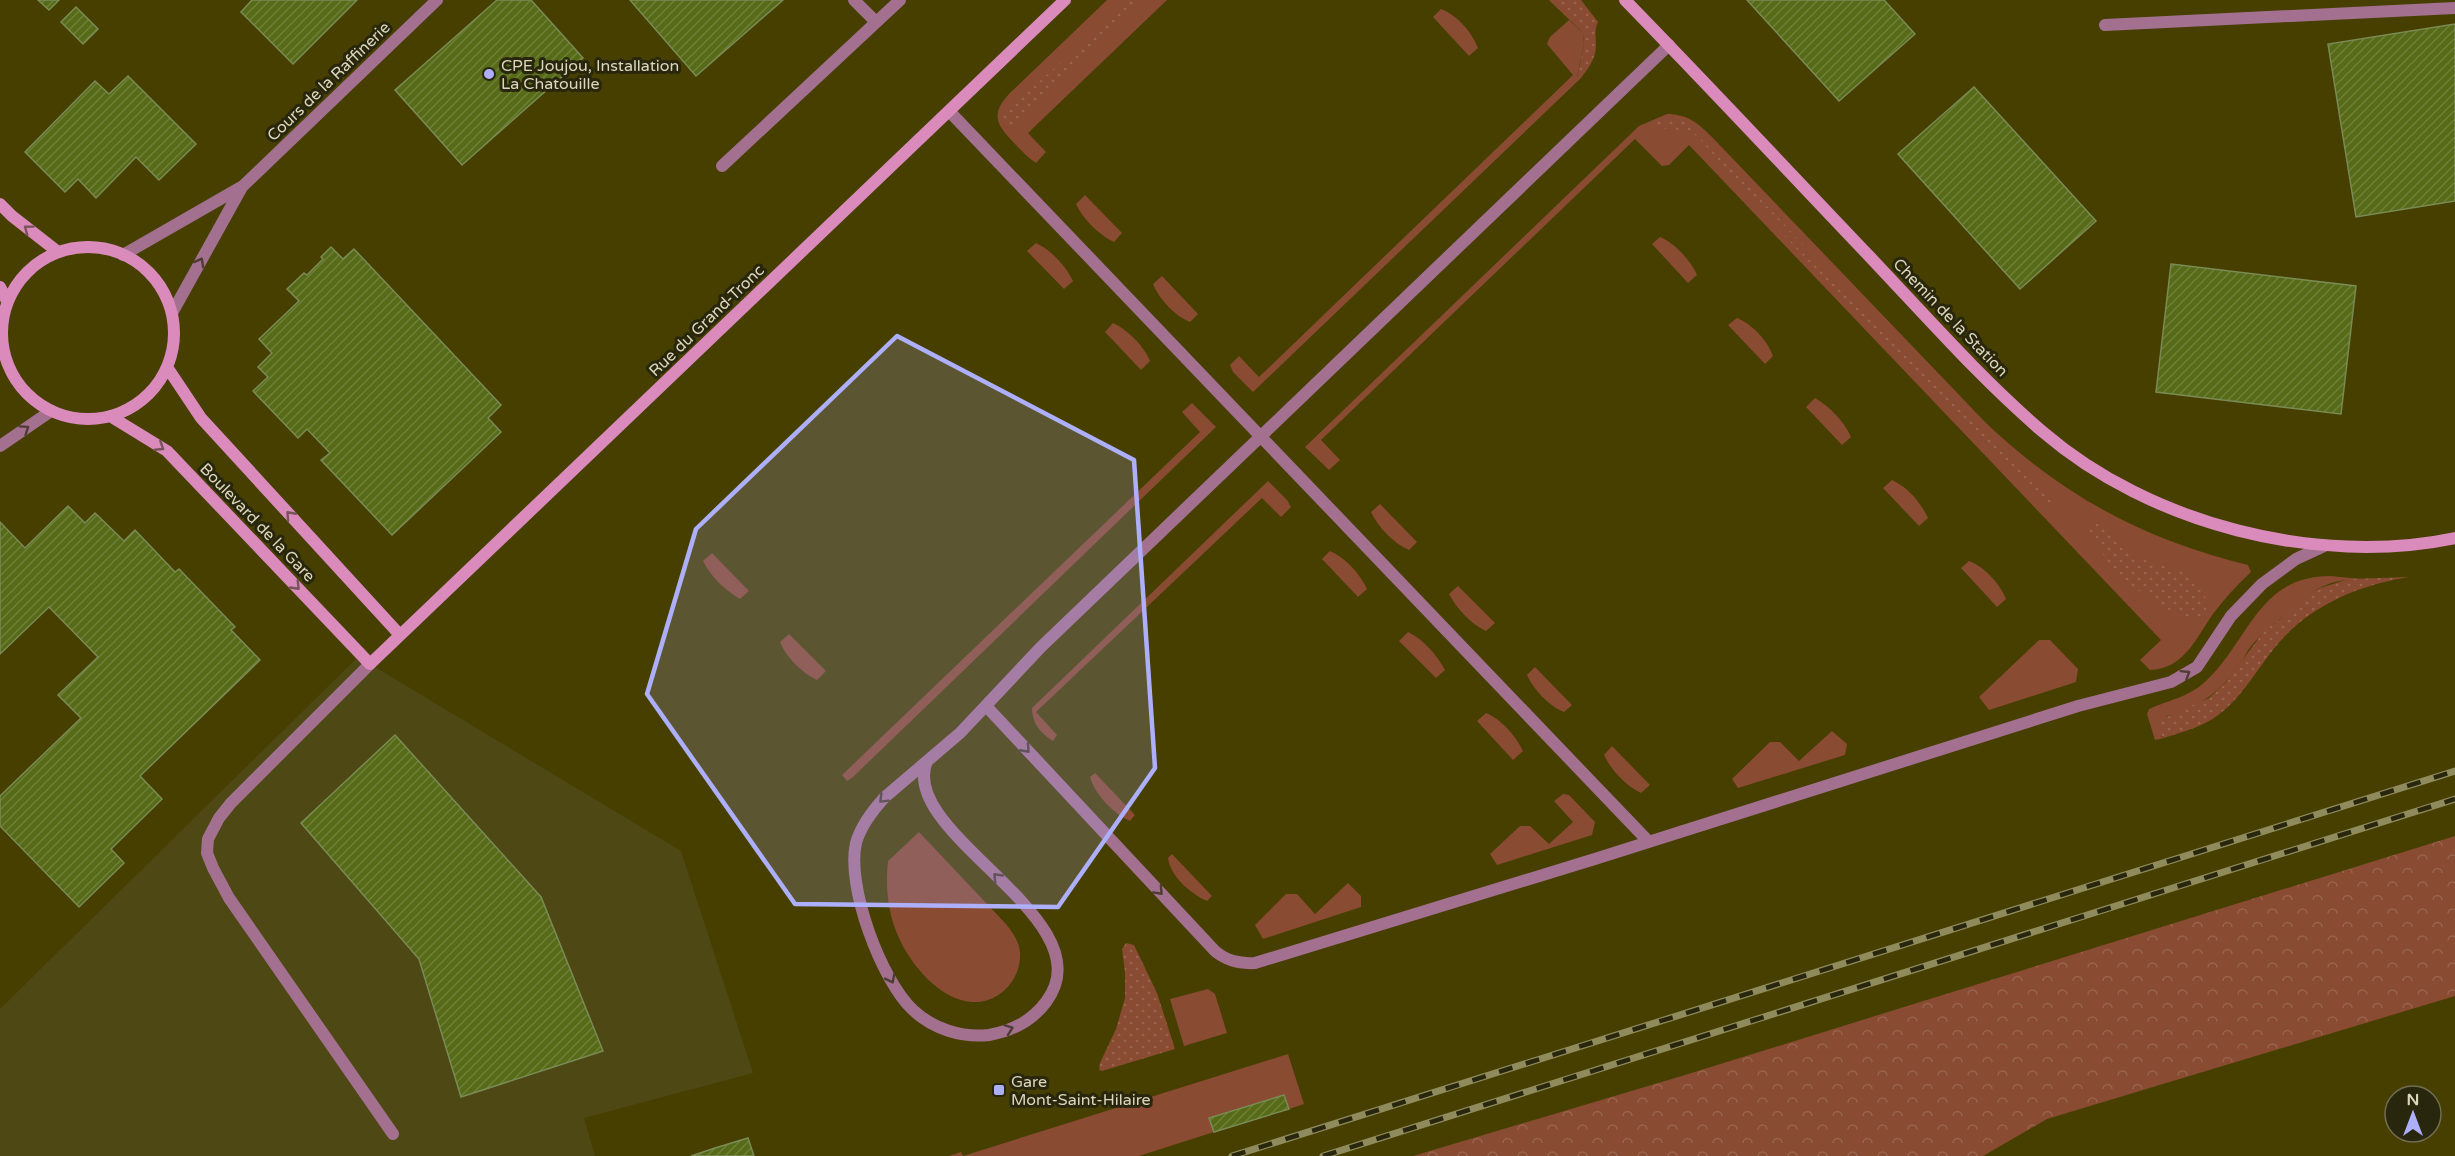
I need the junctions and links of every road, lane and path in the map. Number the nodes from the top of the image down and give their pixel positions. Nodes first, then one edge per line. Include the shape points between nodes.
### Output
1 (437, 0) edge
2 (854, 0) edge
3 (900, 0) edge
4 (1065, 0) edge
5 (1626, 0) edge
6 (2455, 8) edge
7 (876, 22) junction
8 (2105, 25) dead end
9 (1668, 45) junction
10 (949, 111) junction
11 (722, 166) dead end
12 (243, 186) junction
13 (0, 204) edge
14 (58, 252) junction
15 (123, 255) junction
16 (0, 287) edge
17 (7, 301) junction
18 (171, 313) junction
19 (1, 346) edge
20 (167, 368) junction
21 (51, 411) junction
22 (110, 416) junction
23 (1261, 436) junction
24 (0, 446) edge
25 (2455, 538) edge
26 (2324, 546) junction
27 (400, 635) junction
28 (370, 664) junction
29 (986, 706) junction
30 (927, 761) junction
31 (1648, 841) junction
32 (393, 1134) dead end

1 - 12 street, Cours de la Raffinerie
2 - 7 street
3 - 7 street
4 - 10 street, Rue du Grand-Tronc
5 - 9 street, Chemin de la Station
6 - 8 street
7 - 11 street
9 - 23 street
9 - 26 street, Chemin de la Station via 2044,434 2115,481 2161,504 2224,527
10 - 23 street
10 - 27 street, Rue du Grand-Tronc
12 - 15 street, Cours de la Raffinerie
18 -> 12 street, Cours de la Raffinerie
14 -> 13 street
14 - 15 street via 91,247
14 - 17 street via 24,275
15 - 18 street via 146,269 160,286
16 - 17 street
17 - 19 street
18 - 20 street via 174,338
19 - 21 street via 19,386
20 - 22 street via 156,386 134,406
27 -> 20 street, Boulevard de la Gare via 201,418
21 - 22 street via 74,418
24 -> 21 street
22 -> 28 street, Boulevard de la Gare via 167,451
23 - 29 street via 1028,659
23 - 31 street
25 - 26 street, Chemin de la Station via 2390,546
31 -> 26 street via 2078,706 2160,687 2188,674 2253,593 2296,559
27 - 28 street, Rue du Grand-Tronc
28 - 32 street via 231,803 208,839 207,853 228,898
29 - 30 street
29 -> 31 street via 1205,940 1223,957 1243,964
30 -> 30 street via 885,797 862,827 856,841 854,870 861,906 888,975 913,1010 935,1026 952,1032 982,1035 1015,1028 1048,1000 1058,963 1050,938 1036,917 934,806 925,787

